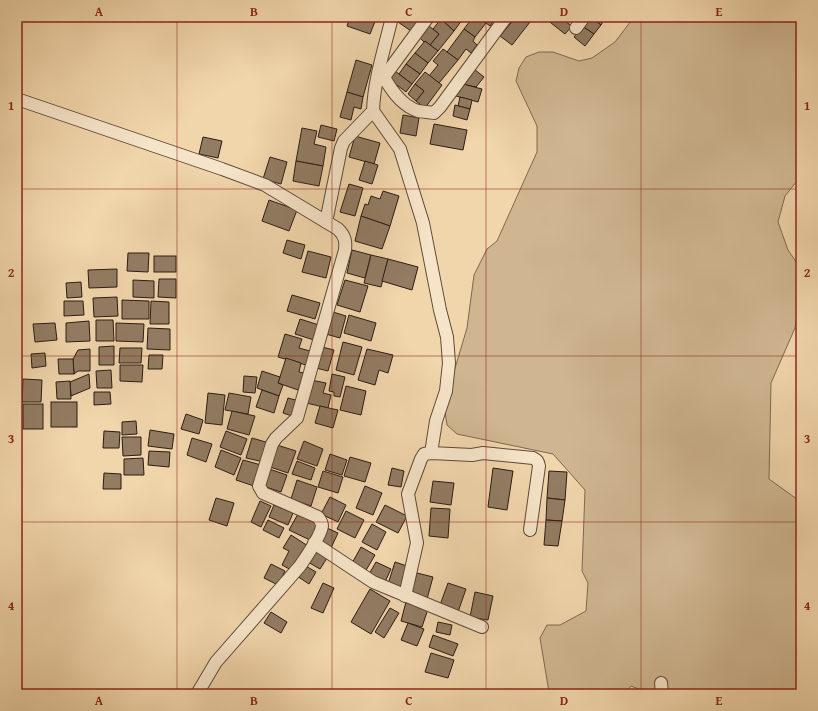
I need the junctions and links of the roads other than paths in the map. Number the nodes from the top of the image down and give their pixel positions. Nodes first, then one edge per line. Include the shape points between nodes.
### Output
1 (392, 17) edge
2 (428, 17) edge
3 (506, 17) edge
4 (584, 17) edge
5 (576, 28) dead end
6 (380, 79) junction
7 (17, 98) edge
8 (373, 110) junction
9 (326, 222) junction
10 (431, 453) junction
11 (530, 530) dead end
12 (314, 544) junction
13 (405, 596) junction
14 (482, 627) dead end
15 (197, 694) edge

1 - 6 street
2 - 6 street
3 - 6 street via 434,113 405,104 389,85
4 - 5 street
6 - 8 street via 373,99
7 - 9 street via 264,185
8 - 9 street via 344,141 341,148
8 - 10 street via 400,150 423,223 447,337 449,363 446,391 436,421
9 - 12 street via 343,234 346,240 345,250 297,418 272,444 259,486 263,493 318,518 322,527
10 - 11 street via 483,453 536,459 539,466
10 - 13 street via 424,454 421,459 408,494 417,543
12 - 13 street via 373,582
12 - 15 street via 300,566 216,662
13 - 14 street

